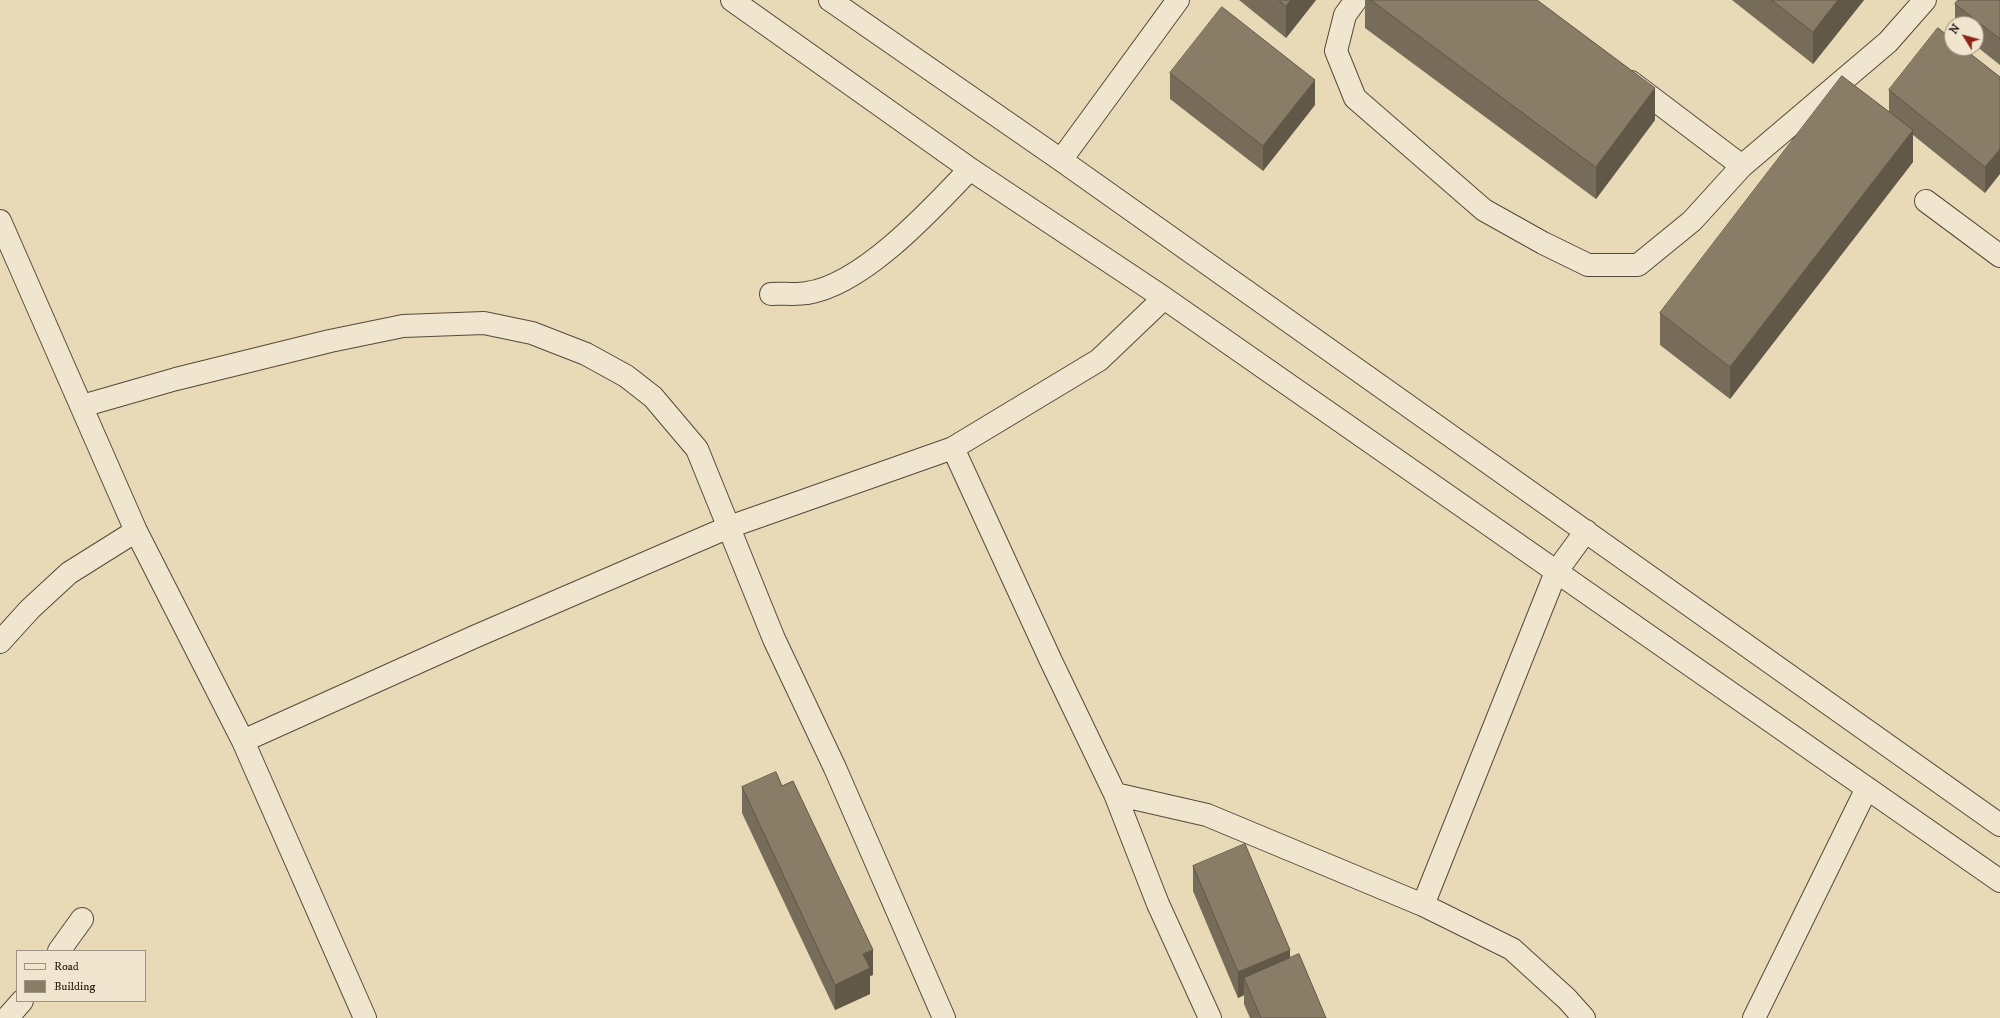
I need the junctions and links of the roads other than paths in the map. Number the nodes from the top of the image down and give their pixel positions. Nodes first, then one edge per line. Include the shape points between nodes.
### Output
1 (732, 0) edge
2 (830, 0) edge
3 (1178, 0) edge
4 (1356, 0) edge
5 (1925, 0) edge
6 (1617, 72) edge
7 (1061, 160) junction
8 (1742, 166) junction
9 (970, 169) junction
10 (1926, 201) dead end
11 (2, 229) edge
12 (2000, 256) edge
13 (771, 294) dead end
14 (1164, 298) junction
15 (82, 406) junction
16 (952, 448) junction
17 (729, 527) junction
18 (136, 531) junction
19 (1586, 531) junction
20 (1556, 572) junction
21 (0, 642) edge
22 (243, 741) junction
23 (1867, 788) junction
24 (1115, 794) junction
25 (1998, 821) edge
26 (2000, 881) edge
27 (1423, 905) junction
28 (82, 919) dead end
29 (60, 950) edge
30 (21, 1002) edge
31 (362, 1017) edge
32 (7, 1018) edge
33 (944, 1018) edge
34 (1210, 1018) edge
35 (1584, 1018) edge
36 (1754, 1018) edge

1 - 9 street
2 - 7 street
3 - 7 street
4 - 8 street via 1345,15 1336,51 1355,98 1484,210 1588,265 1638,265 1692,222
5 - 8 street via 1888,42
6 - 8 street
7 - 19 street
9 - 13 street via 921,220 870,262 836,284 808,293
9 - 14 street
10 - 12 street
11 - 15 street
14 - 16 street via 1099,360
14 - 20 street
15 - 17 street via 176,379 352,336 403,326 484,323 532,333 586,354 626,376 653,396 697,449
15 - 18 street
16 - 17 street
16 - 24 street
17 - 22 street via 474,637
17 - 33 street via 774,639
18 - 21 street via 69,573 30,609
18 - 22 street
19 - 20 street
19 - 25 street
20 - 23 street
20 - 27 street
22 - 31 street
23 - 26 street
23 - 36 street
24 - 27 street via 1207,815
24 - 34 street via 1158,904
27 - 35 street via 1512,949
28 - 29 street
30 - 32 street

